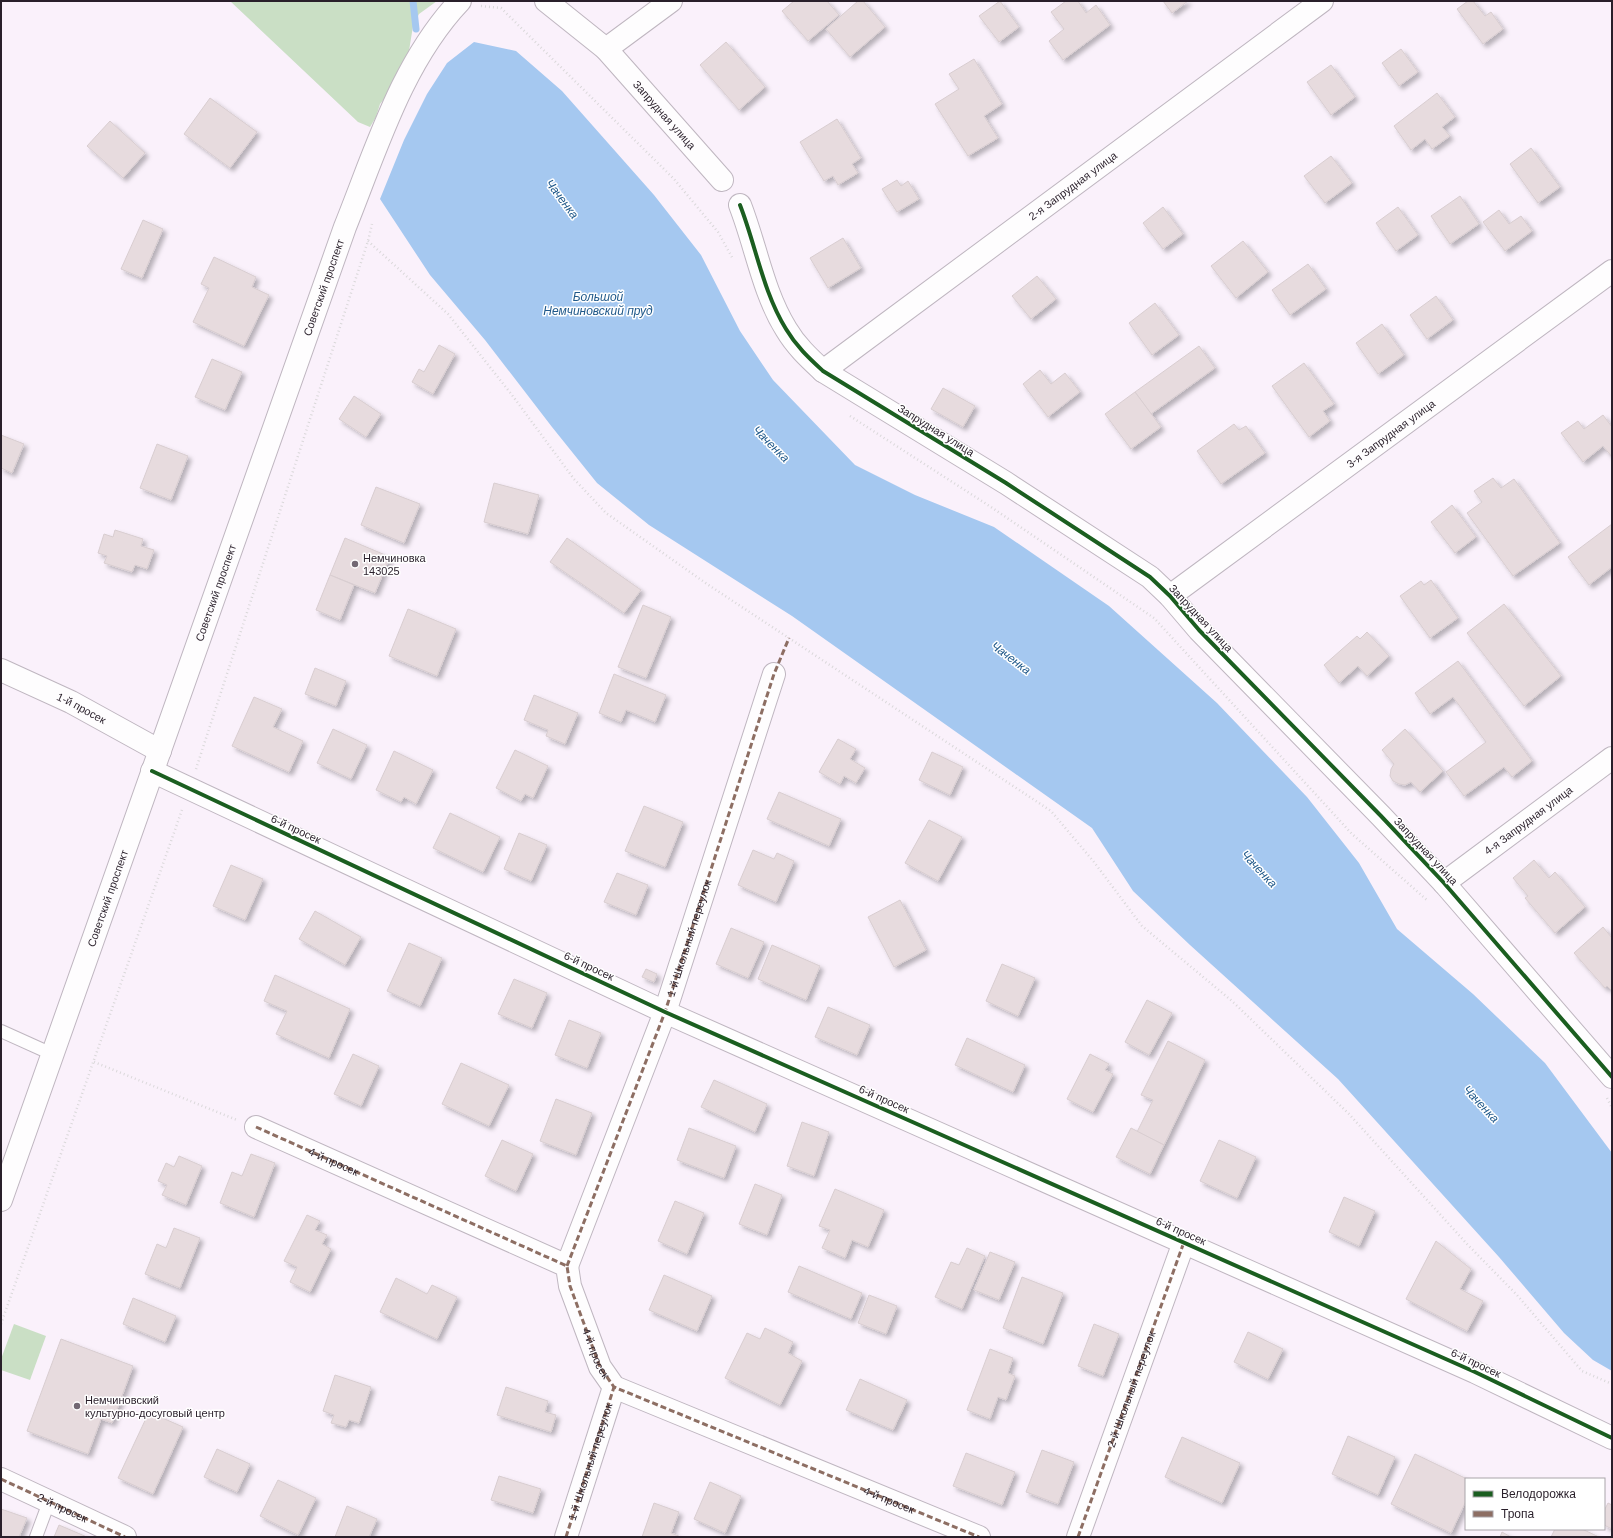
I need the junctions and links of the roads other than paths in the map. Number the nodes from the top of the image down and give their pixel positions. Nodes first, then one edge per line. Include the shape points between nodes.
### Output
1 (546, 1) edge
2 (671, 1) edge
3 (1322, 1) edge
4 (470, 3) edge
5 (606, 50) junction
6 (722, 180) dead end
7 (740, 205) dead end
8 (1612, 271) edge
9 (823, 371) junction
10 (1170, 596) junction
11 (1, 670) edge
12 (774, 674) dead end
13 (160, 751) junction
14 (1612, 758) edge
15 (152, 771) junction
16 (1444, 883) junction
17 (665, 1012) junction
18 (1, 1031) edge
19 (52, 1054) junction
20 (1609, 1085) edge
21 (256, 1127) road end
22 (1, 1200) edge
23 (1184, 1242) junction
24 (567, 1266) junction
25 (614, 1386) junction
26 (1612, 1438) edge
27 (1, 1479) edge
28 (49, 1502) junction
29 (36, 1537) edge
30 (125, 1537) edge
31 (566, 1537) edge
32 (979, 1537) edge
33 (1078, 1537) edge

1 - 5 street, Запрудная улица
2 - 5 street
3 - 9 street, 2-я Запрудная улица
4 - 13 street, Советский проспект via 433,34 401,88 346,227
5 - 6 street, Запрудная улица
7 - 9 street, Запрудная улица via 771,297 786,329 805,355
8 - 10 street, 3-я Запрудная улица
9 - 10 street, Запрудная улица via 1006,483 1150,577
10 - 16 street, Запрудная улица via 1199,630
11 - 13 street, 1-й просек via 71,702
12 - 17 street, 1-й Школьный переулок
13 - 15 street, Советский проспект
14 - 16 street, 4-я Запрудная улица
15 - 17 street, 6-й просек
15 - 19 street, Советский проспект
16 - 20 street, Запрудная улица
17 - 23 street, 6-й просек
17 - 24 street, 1-й Школьный переулок
18 - 19 lane
19 - 22 street, Советский проспект
21 - 24 street, 4-й просек
23 - 26 street, 6-й просек via 1475,1372
23 - 33 street, 2-й Школьный переулок
24 - 25 street, 4-й просек via 570,1286 600,1367
25 - 31 street, 1-й Школьный переулок
25 - 32 street, 4-й просек
27 - 28 street, 2-й просек
28 - 29 lane
28 - 30 street, 2-й просек

